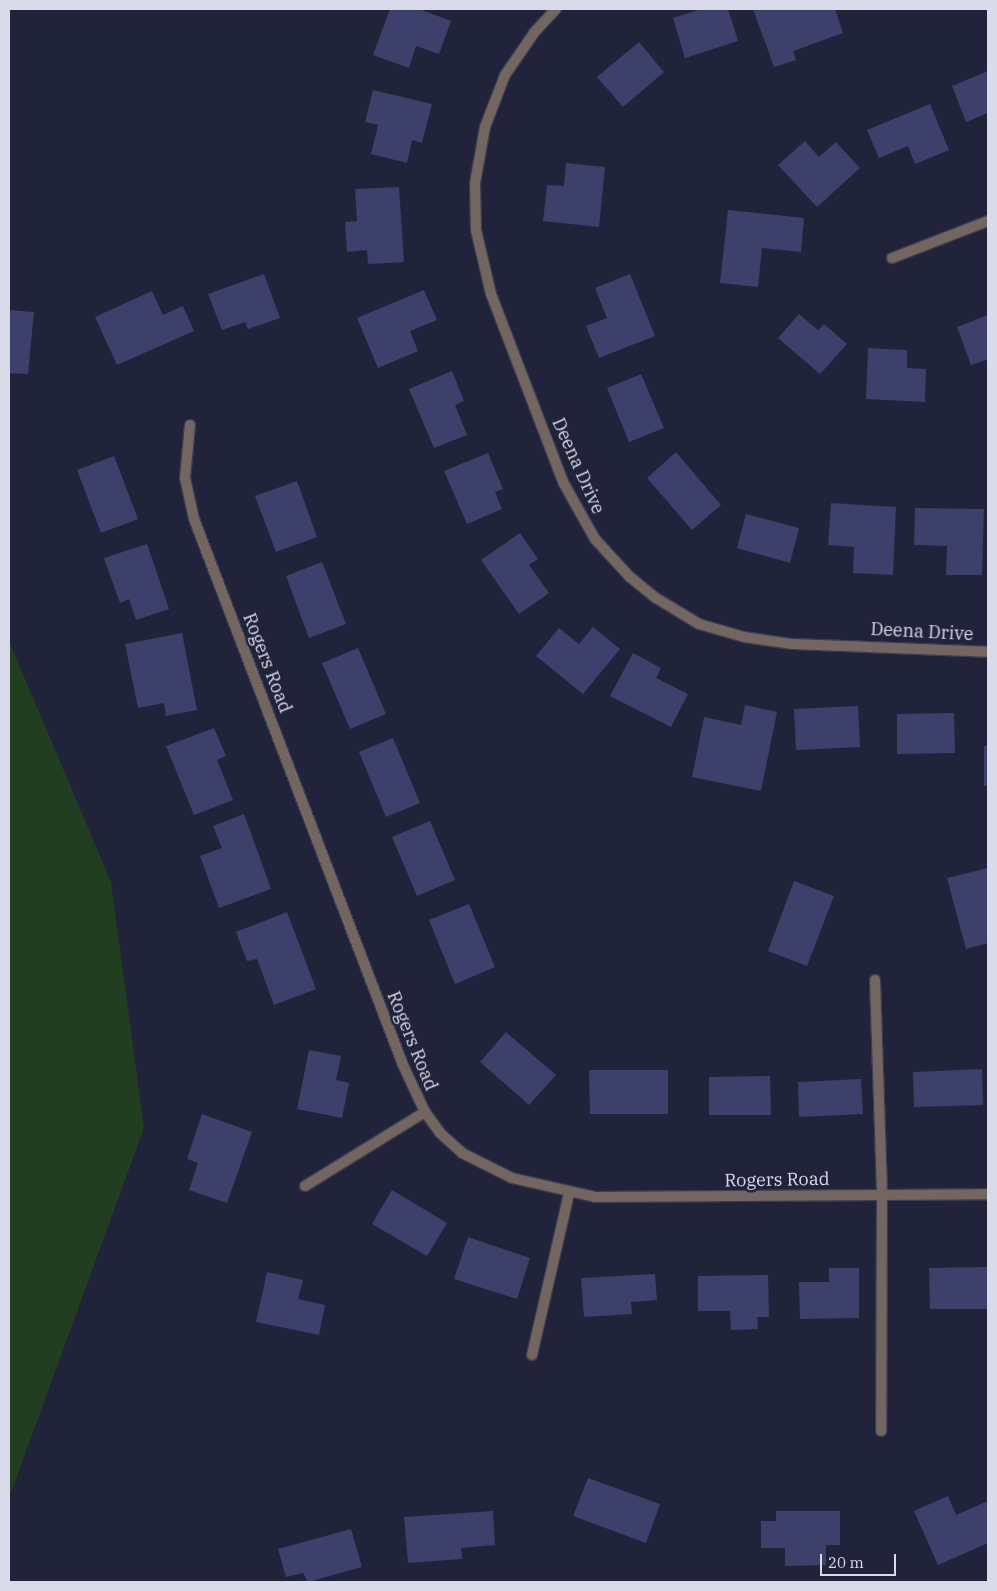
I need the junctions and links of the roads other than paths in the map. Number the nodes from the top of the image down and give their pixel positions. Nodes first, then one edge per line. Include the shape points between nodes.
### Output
1 (556, 9) edge
2 (988, 221) edge
3 (892, 258) dead end
4 (190, 425) dead end
5 (988, 652) edge
6 (875, 980) dead end
7 (424, 1112) junction
8 (305, 1186) dead end
9 (569, 1194) junction
10 (988, 1194) edge
11 (882, 1195) junction
12 (532, 1355) dead end
13 (881, 1431) dead end

1 - 5 street, Deena Drive via 534,33 505,75 485,127 475,183 476,230 491,294 556,464 595,539 630,577 656,598 700,624 744,637 792,644
2 - 3 street
4 - 7 street, Rogers Road via 185,478 194,518 399,1056
6 - 11 street
7 - 8 street
7 - 9 street, Rogers Road via 440,1133 484,1166 512,1178
9 - 11 street, Rogers Road via 658,1198
9 - 12 street
10 - 11 street, Rogers Road
11 - 13 street

